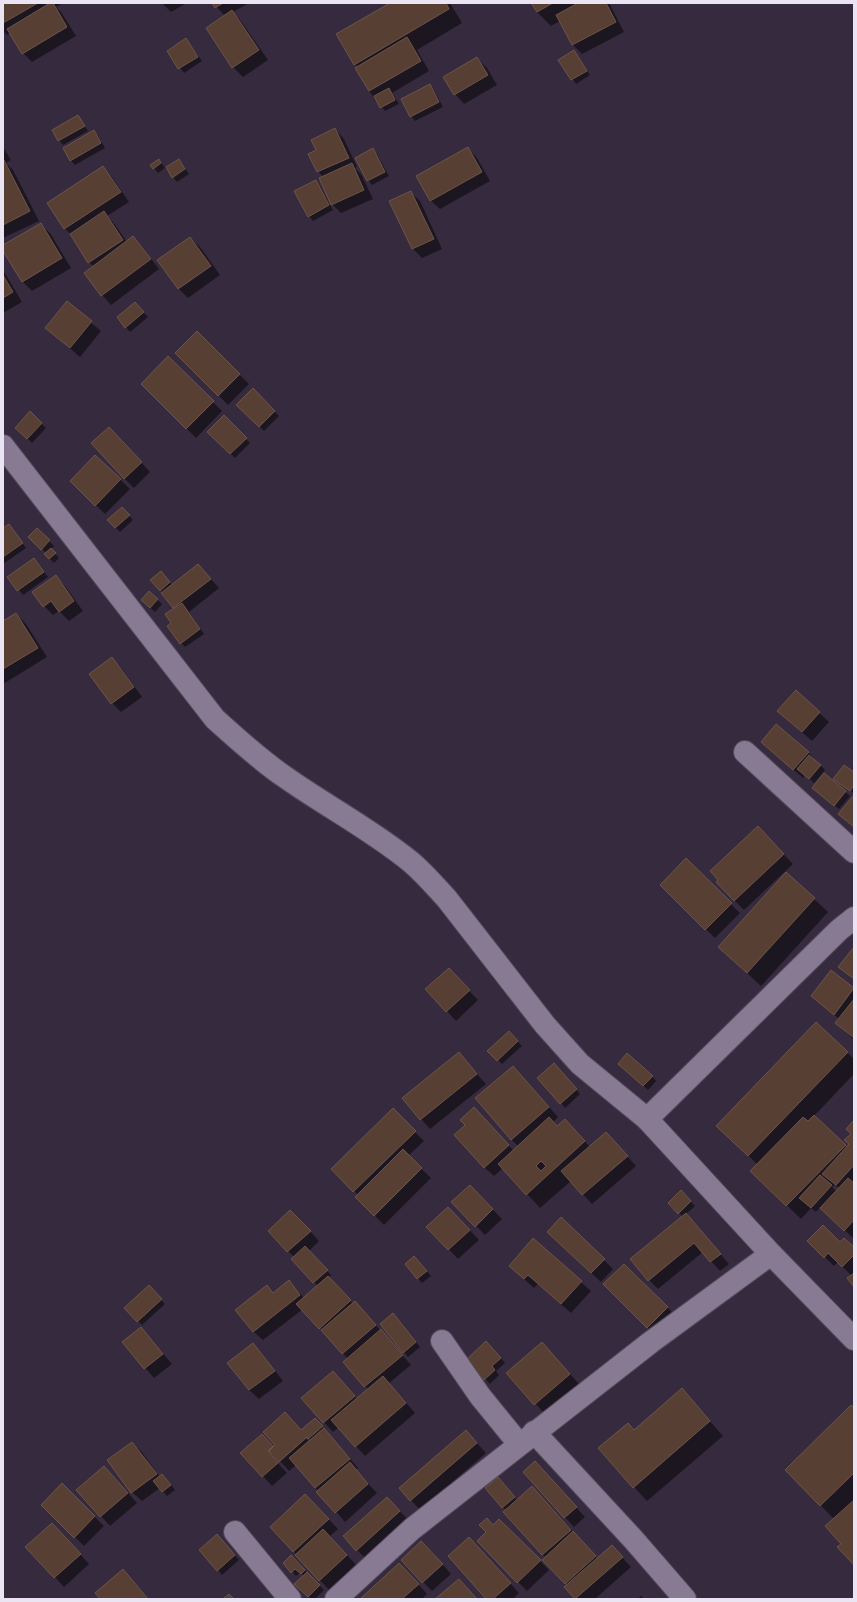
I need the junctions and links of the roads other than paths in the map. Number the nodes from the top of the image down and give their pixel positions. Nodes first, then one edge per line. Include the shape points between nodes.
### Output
1 (3, 446) edge
2 (745, 752) dead end
3 (854, 852) edge
4 (854, 918) edge
5 (647, 1119) junction
6 (771, 1254) junction
7 (854, 1339) edge
8 (442, 1341) dead end
9 (526, 1438) junction
10 (235, 1532) dead end
11 (290, 1599) edge
12 (336, 1599) edge
13 (685, 1599) edge

1 - 5 street via 215,719 284,777 386,843 411,863 447,899 545,1025 580,1064
2 - 3 street
4 - 5 street
5 - 6 street
6 - 7 street
6 - 9 street
8 - 9 street via 480,1396
9 - 12 street via 412,1529
9 - 13 street via 633,1539
10 - 11 street

